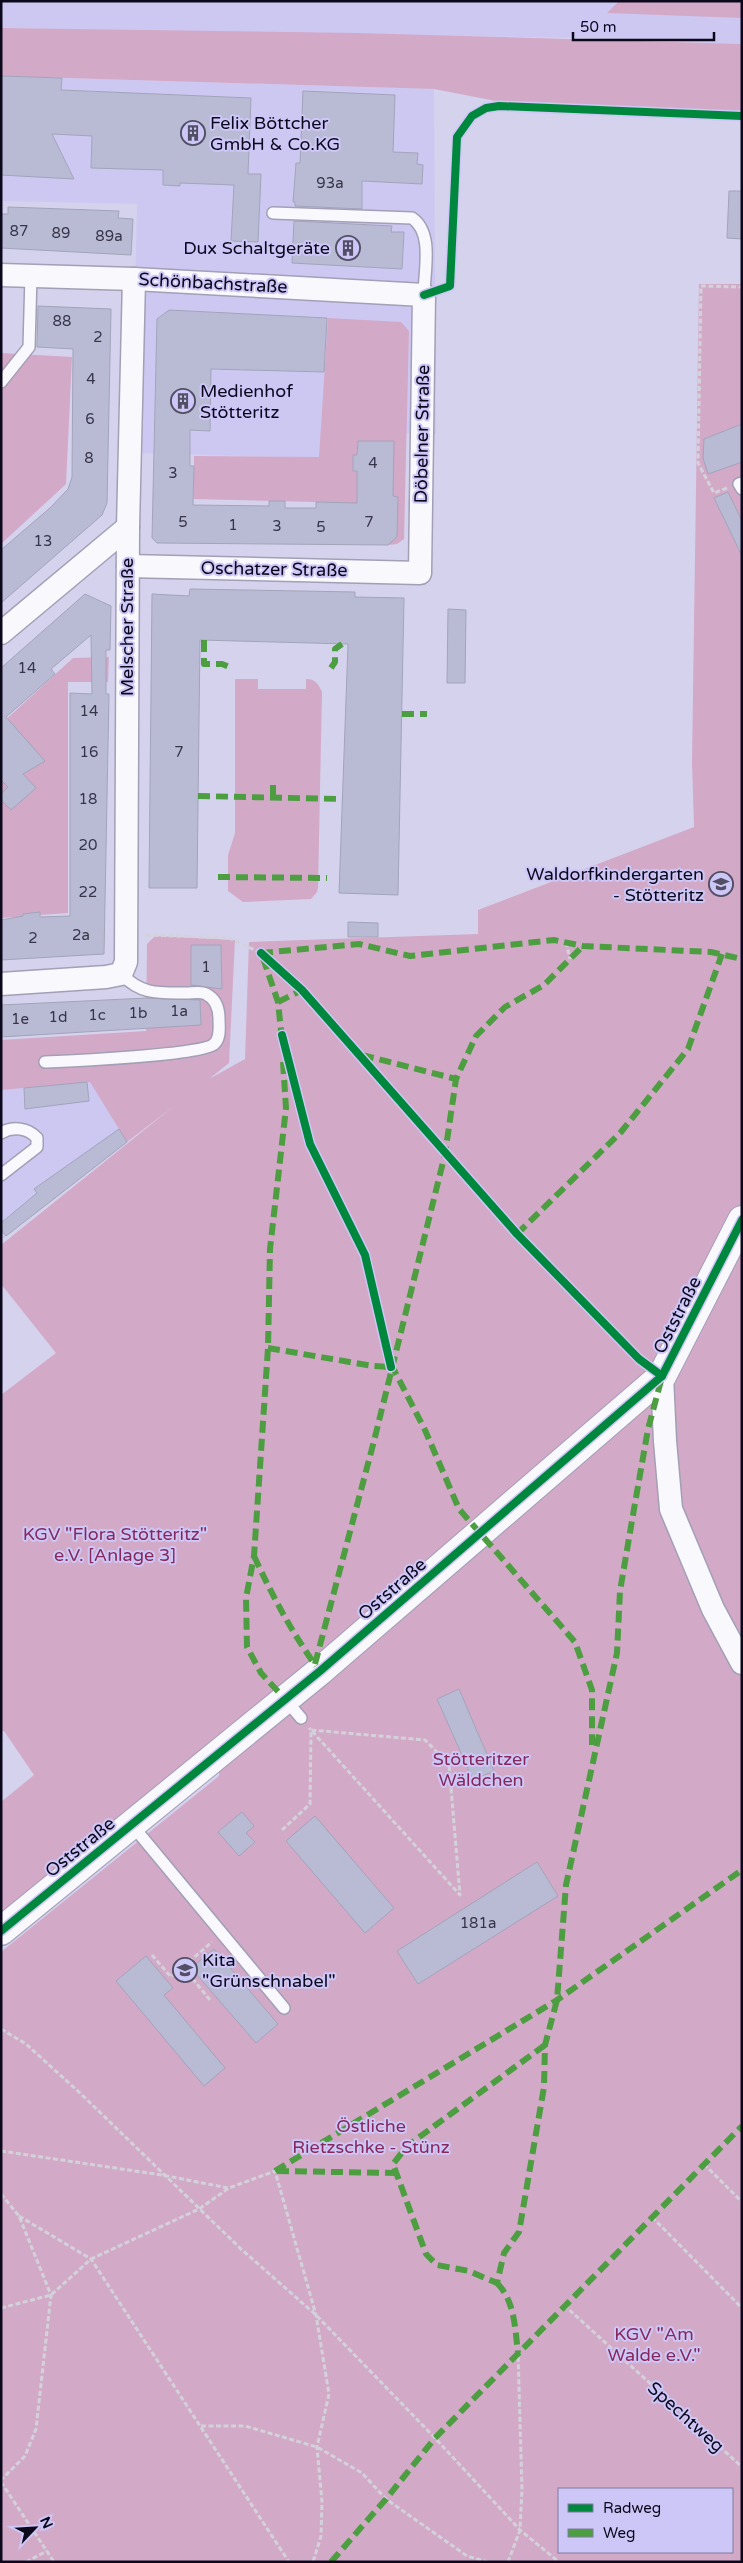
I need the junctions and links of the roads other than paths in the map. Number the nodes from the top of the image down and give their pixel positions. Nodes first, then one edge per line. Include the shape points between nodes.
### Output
1 (273, 213) dead end
2 (1, 275) edge
3 (31, 276) junction
4 (134, 279) junction
5 (424, 295) junction
6 (1, 382) edge
7 (742, 483) edge
8 (742, 489) edge
9 (128, 527) junction
10 (128, 566) junction
11 (420, 573) joint
12 (1, 633) edge
13 (122, 974) junction
14 (1, 984) edge
15 (45, 1062) dead end
16 (1, 1133) edge
17 (1, 1175) edge
18 (742, 1220) edge
19 (662, 1376) junction
20 (742, 1664) edge
21 (132, 1825) junction
22 (1, 1931) edge
23 (284, 2008) dead end

1 - 5 lane via 412,218 420,224 425,236
2 - 3 street, Schönbachstraße
3 - 4 street, Schönbachstraße
3 - 6 lane via 29,347
4 - 5 street, Schönbachstraße
4 - 9 street, Melscher Straße
5 - 11 street, Döbelner Straße
7 - 8 lane via 739,484
9 - 10 street, Melscher Straße
9 - 12 street
10 - 11 street, Oschatzer Straße
10 - 13 street, Melscher Straße via 126,962
13 - 14 street
13 - 15 lane via 133,986 144,991 205,993 215,1001 219,1010 219,1036 215,1044 176,1053
16 - 17 lane via 14,1129 28,1130 38,1143
18 - 19 street, Oststraße
19 - 20 street, Oststraße via 671,1509 713,1609
19 - 21 street, Oststraße via 293,1708
21 - 22 street, Oststraße
21 - 23 lane

